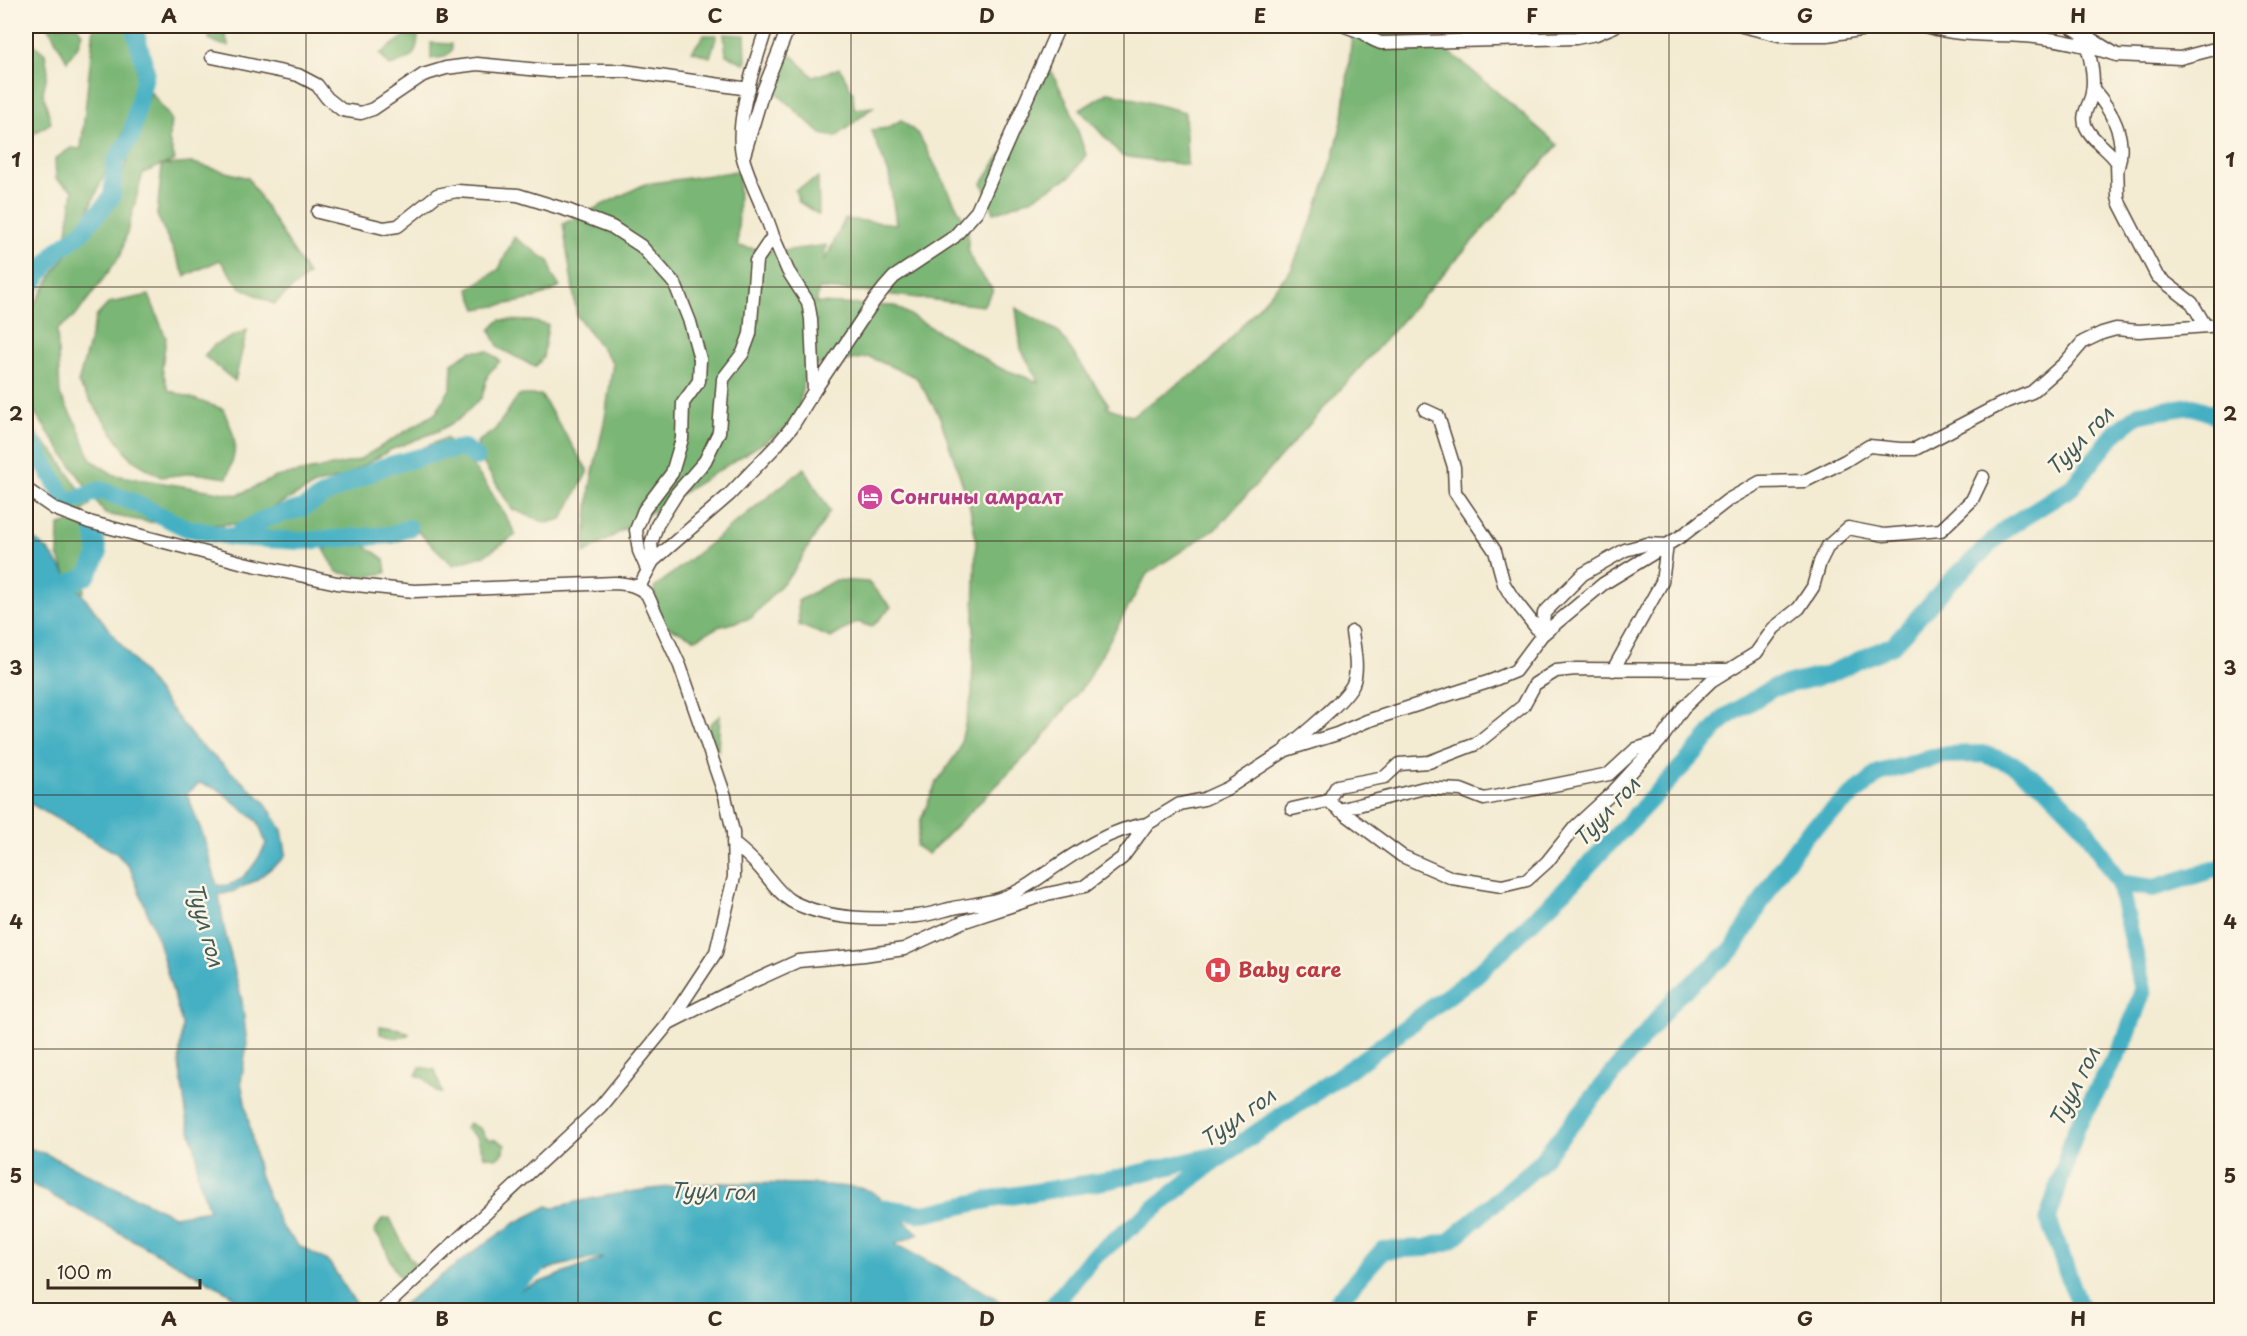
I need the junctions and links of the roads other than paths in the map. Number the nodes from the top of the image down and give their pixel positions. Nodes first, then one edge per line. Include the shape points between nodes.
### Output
1 (767, 26) edge
2 (789, 26) edge
3 (1059, 26) edge
4 (1345, 26) edge
5 (1615, 26) edge
6 (1742, 26) edge
7 (1886, 26) edge
8 (1925, 26) edge
9 (2070, 26) edge
10 (1364, 29) edge
11 (2087, 46) junction
12 (2222, 47) edge
13 (2116, 55) junction
14 (212, 57) dead end
15 (749, 89) junction
16 (2093, 89) junction
17 (743, 159) junction
18 (2118, 167) junction
19 (318, 212) dead end
20 (773, 236) junction
21 (2205, 325) junction
22 (2222, 325) edge
23 (814, 391) junction
24 (1425, 410) dead end
25 (1983, 477) dead end
26 (26, 489) edge
27 (1667, 545) junction
28 (650, 565) junction
29 (639, 587) junction
30 (1352, 632) dead end
31 (1542, 635) junction
32 (1614, 670) junction
33 (1728, 670) junction
34 (1660, 741) junction
35 (1286, 750) junction
36 (1328, 801) junction
37 (1292, 809) dead end
38 (1339, 810) junction
39 (1147, 824) junction
40 (733, 843) junction
41 (669, 1023) junction
42 (382, 1311) edge

1 - 15 street
2 - 17 street via 763,91
3 - 23 street via 977,211 954,237 894,277
4 - 10 street
5 - 10 street via 1576,39 1382,43 1370,39
6 - 7 street via 1779,35 1818,35
8 - 11 street via 1968,35 2034,37
9 - 13 street
11 - 13 street
11 - 16 street
12 - 13 street via 2180,58
14 - 15 street via 298,75 317,85 342,110 361,113 423,75 477,64 550,71 624,72
15 - 17 street via 739,140
16 - 18 street via 2117,125 2121,153
16 - 18 street via 2085,125 2115,158
17 - 20 street
18 - 21 street via 2118,197 2157,276 2192,303
19 - 28 street via 384,228 398,226 436,195 457,191 518,195 612,226 641,246 675,284 700,359 699,381 683,403 682,439 672,473 644,510 636,530 639,551
20 - 23 street via 788,271 808,302
20 - 28 street via 756,261 750,334 723,379 719,432 705,461 677,493 657,525
21 - 22 street
21 - 27 street via 2102,333 2083,342 2032,392 1915,448 1869,446 1805,481 1760,482 1728,500
23 - 28 street via 791,428 757,467
24 - 31 street via 1438,416 1443,428 1454,467 1455,492 1494,551 1504,584
25 - 33 street via 1972,500 1941,530 1884,535 1848,528 1828,546 1813,587 1799,608 1774,628 1756,652
26 - 29 street via 54,509 89,522 337,583 414,591 615,583
27 - 31 street via 1603,584
27 - 31 street via 1647,544 1625,550 1583,574 1544,613
27 - 32 street via 1662,582
28 - 29 street
29 - 40 street via 647,594 680,666 725,796
30 - 35 street via 1356,660 1353,684 1333,708
31 - 35 street via 1515,671
32 - 33 street
32 - 36 street via 1556,671 1535,684 1523,706 1476,744 1429,762 1399,764 1385,777 1337,786
33 - 34 street via 1683,708
34 - 38 street via 1636,749 1610,774 1484,799 1461,790 1424,788
34 - 38 street via 1575,827 1547,862 1527,880 1502,886 1452,878 1402,856
35 - 39 street via 1228,788 1180,804
36 - 37 street
36 - 38 street
39 - 40 street via 1130,826 1108,836 1003,899 918,916 832,915 804,906 789,900
39 - 41 street via 1122,858 1086,886 1047,894 962,922 904,949 798,961
40 - 41 street via 734,877 716,952
41 - 42 street via 601,1106

